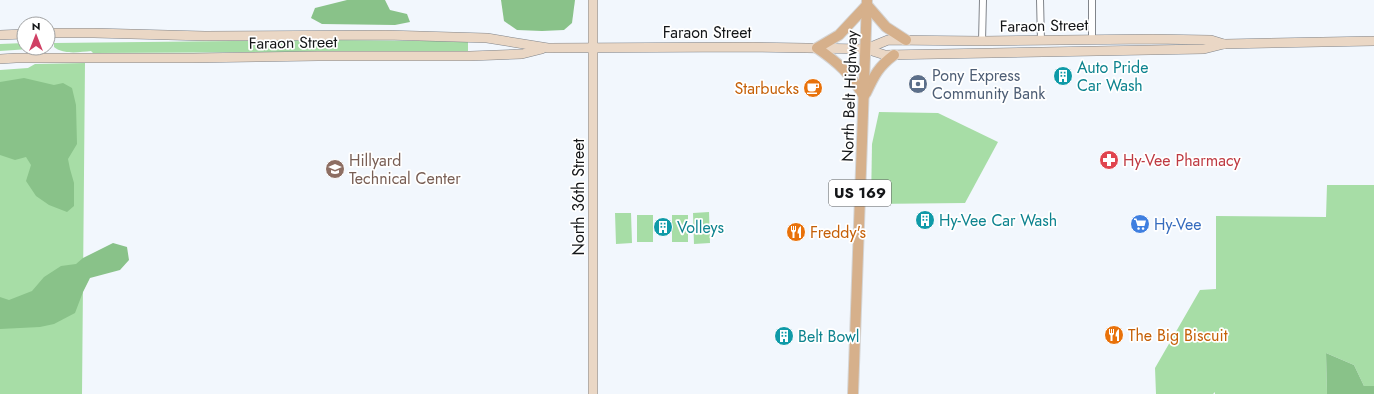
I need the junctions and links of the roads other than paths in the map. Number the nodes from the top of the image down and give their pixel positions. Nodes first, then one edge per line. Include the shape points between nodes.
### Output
1 (593, 0) edge
2 (983, 0) edge
3 (1040, 0) edge
4 (1092, 0) edge
5 (867, 2) edge
6 (56, 33) edge
7 (16, 34) edge
8 (0, 35) edge
9 (1092, 38) junction
10 (906, 40) junction
11 (1041, 40) junction
12 (982, 41) junction
13 (1374, 41) edge
14 (1224, 44) junction
15 (548, 48) junction
16 (593, 48) junction
17 (817, 48) junction
18 (866, 49) junction
19 (894, 55) junction
20 (37, 58) joint
21 (0, 59) edge
22 (864, 96) junction
23 (593, 394) edge
24 (853, 394) edge

1 - 16 main road, North 36th Street
2 - 12 street
3 - 11 street
4 - 9 street
5 - 10 main road via 886,27
5 - 17 main road via 839,34
5 - 18 main road, North Belt Highway / US 169
6 - 15 main road, Faraon Street via 205,36 393,35 487,38
7 - 8 main road
9 - 11 main road, Faraon Street
9 - 14 main road, Faraon Street via 1211,40
10 - 12 main road, Faraon Street
10 - 18 main road, Faraon Street via 888,40
11 - 12 main road, Faraon Street
13 - 14 main road, Faraon Street
14 - 19 main road, Faraon Street via 1204,49
15 - 16 main road, Faraon Street
15 - 20 main road, Faraon Street via 522,54 470,56
16 - 17 main road, Faraon Street
16 - 23 main road, North 36th Street
17 - 18 main road, Faraon Street
17 - 22 main road via 846,70
18 - 19 main road, Faraon Street
18 - 22 main road, North Belt Highway / US 169
19 - 22 main road via 879,68
20 - 21 main road, Faraon Street
22 - 24 main road, North Belt Highway / US 169

